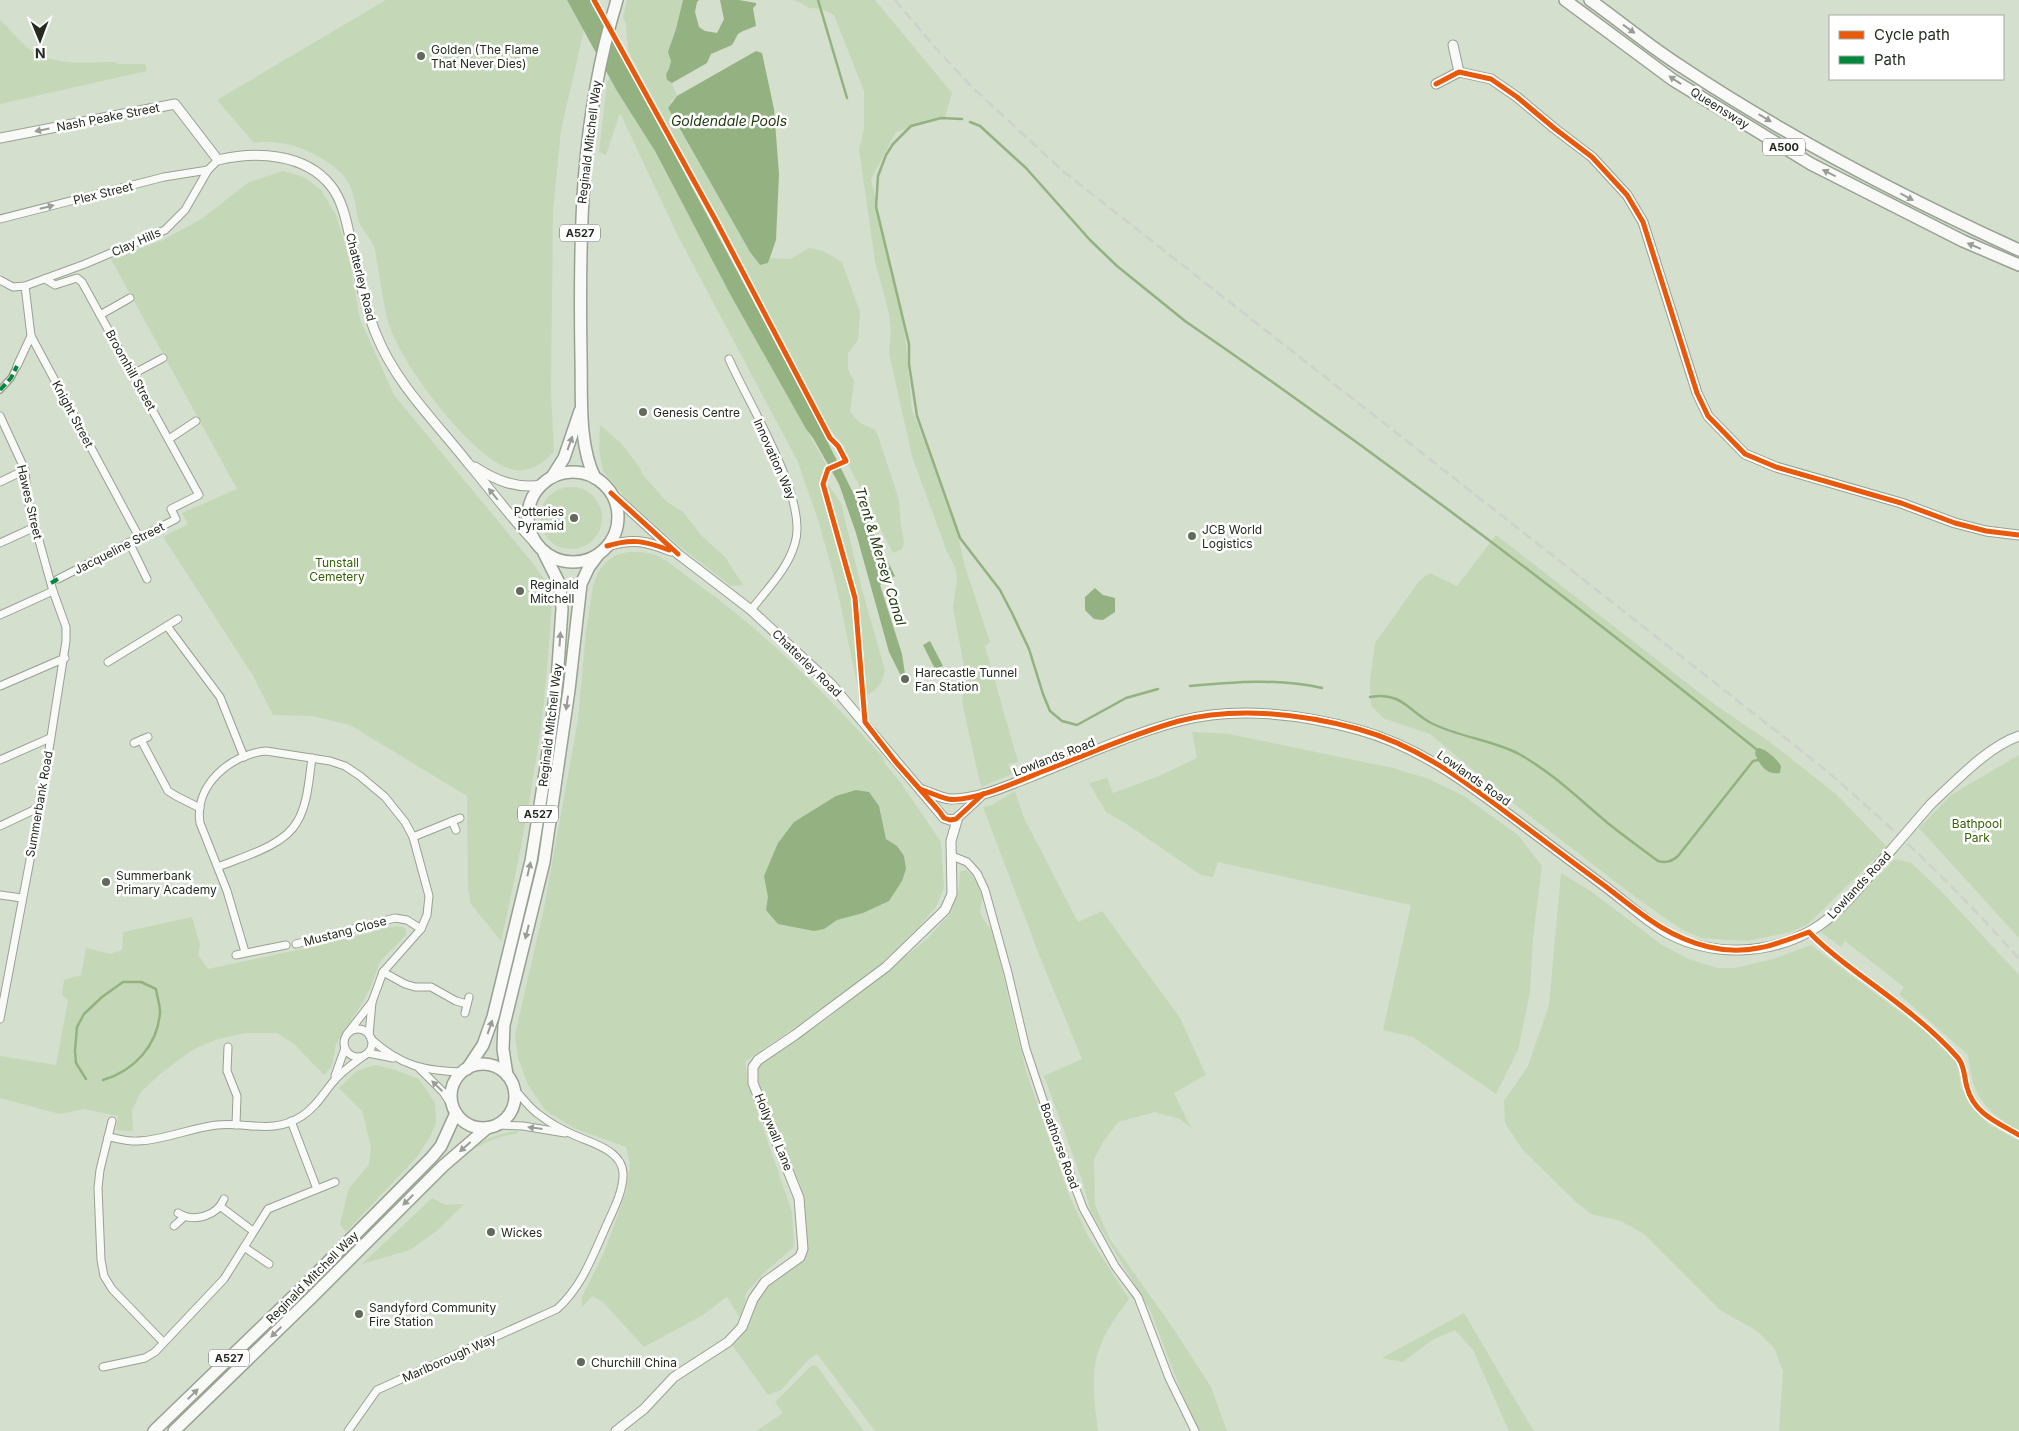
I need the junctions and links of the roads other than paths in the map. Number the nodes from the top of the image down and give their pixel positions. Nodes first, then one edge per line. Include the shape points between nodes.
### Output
1 (617, 0) edge
2 (1565, 0) edge
3 (1590, 0) edge
4 (1453, 45) dead end
5 (1459, 72) junction
6 (1436, 84) dead end
7 (0, 138) edge
8 (218, 160) junction
9 (208, 170) junction
10 (0, 219) edge
11 (2019, 250) edge
12 (2019, 265) edge
13 (45, 279) junction
14 (0, 280) edge
15 (25, 286) junction
16 (130, 298) dead end
17 (100, 315) junction
18 (31, 336) junction
19 (163, 358) dead end
20 (729, 359) dead end
21 (17, 366) joint
22 (132, 374) junction
23 (0, 390) edge
24 (581, 406) junction
25 (0, 416) edge
26 (196, 420) dead end
27 (169, 439) junction
28 (468, 463) junction
29 (25, 470) junction
30 (552, 477) junction
31 (595, 478) junction
32 (0, 482) edge
33 (541, 484) junction
34 (611, 493) junction
35 (198, 495) joint
36 (35, 527) junction
37 (2019, 535) edge
38 (139, 537) junction
39 (128, 542) junction
40 (0, 543) edge
41 (607, 546) junction
42 (540, 548) junction
43 (678, 554) junction
44 (598, 555) junction
45 (148, 579) dead end
46 (55, 581) junction
47 (54, 591) junction
48 (751, 610) junction
49 (0, 616) edge
50 (178, 619) dead end
51 (167, 626) junction
52 (65, 658) junction
53 (108, 662) dead end
54 (0, 686) edge
55 (2019, 736) edge
56 (148, 737) dead end
57 (50, 738) junction
58 (244, 757) junction
59 (312, 758) junction
60 (0, 760) edge
61 (920, 789) junction
62 (983, 794) junction
63 (950, 799) junction
64 (40, 807) junction
65 (200, 808) junction
66 (940, 813) junction
67 (959, 815) junction
68 (460, 818) dead end
69 (452, 821) junction
70 (0, 826) edge
71 (456, 830) dead end
72 (413, 837) junction
73 (952, 841) junction
74 (952, 856) junction
75 (218, 867) junction
76 (0, 895) edge
77 (22, 898) junction
78 (421, 929) junction
79 (296, 944) dead end
80 (286, 945) dead end
81 (245, 952) junction
82 (236, 955) dead end
83 (0, 971) edge
84 (8, 972) junction
85 (383, 972) junction
86 (372, 1002) junction
87 (465, 1012) dead end
88 (0, 1019) edge
89 (347, 1034) junction
90 (370, 1037) junction
91 (228, 1047) dead end
92 (345, 1048) junction
93 (367, 1054) junction
94 (398, 1059) junction
95 (419, 1068) junction
96 (465, 1071) junction
97 (507, 1076) junction
98 (333, 1081) junction
99 (514, 1089) junction
100 (455, 1110) junction
101 (112, 1121) dead end
102 (291, 1121) junction
103 (236, 1125) junction
104 (492, 1127) junction
105 (573, 1135) junction
106 (108, 1137) junction
107 (335, 1182) dead end
108 (317, 1188) junction
109 (224, 1199) dead end
110 (221, 1207) junction
111 (174, 1226) dead end
112 (253, 1231) junction
113 (244, 1247) junction
114 (269, 1264) dead end
115 (163, 1342) junction
116 (103, 1366) dead end
117 (154, 1431) edge
118 (174, 1431) edge
119 (348, 1431) edge
120 (616, 1431) edge
121 (1195, 1431) edge

1 - 24 main road, Reginald Mitchell Way / A527 via 599,68 588,132 581,209
12 -> 2 main road, Queensway / A500 via 1963,241 1811,164 1673,80
3 -> 11 main road, Queensway / A500 via 1681,66 1814,148 1950,219
4 - 5 street
5 - 6 street
5 - 37 street via 1491,79 1517,97 1592,157 1627,195 1643,222 1701,401 1708,416 1745,454 1776,467 1901,503 1954,523
8 -> 7 street, Nash Peake Street via 176,104
8 - 9 street, Clay Hills
8 - 28 street, Chatterley Road via 252,155 283,158 321,175 331,186 346,219 375,333 387,358 407,390
10 -> 9 street, Plex Street via 164,177
9 - 13 street, Clay Hills via 185,210 165,230
13 - 15 street, Clay Hills
13 - 17 street, Broomhill Street via 55,285 77,278
14 - 15 street via 13,287
15 - 18 street, Knight Street
16 - 17 street
17 - 22 street, Broomhill Street
18 - 21 street
18 - 38 street, Knight Street
19 - 22 street
20 - 48 street, Innovation Way via 780,465 793,497 797,518 796,542 790,559
21 - 23 street
22 - 27 street, Broomhill Street
30 -> 24 main road, Reginald Mitchell Way / A527 via 564,458
24 - 31 main road, Reginald Mitchell Way / A527
25 - 29 street, Hawes Street
26 - 27 street
27 - 35 street, Broomhill Street
28 - 33 street, Chatterley Road via 491,478 509,484
42 -> 28 street, Chatterley Road
29 - 32 street
29 - 36 street, Hawes Street via 27,497
30 - 31 main road, A527 via 576,472
30 - 33 main road, A527
31 - 34 main road
33 - 42 main road, A527 via 531,500 527,515 529,530
34 - 41 main road, A527 via 617,507 618,523
34 - 43 street, Chatterley Road
35 - 38 street, Jacqueline Street via 171,509 176,519
36 - 40 street
36 - 46 street, Hawes Street
38 - 39 street, Jacqueline Street
39 - 45 street
39 - 46 street, Jacqueline Street
41 - 43 street, Chatterley Road via 639,541
41 - 44 main road, A527
42 - 44 main road, A527 via 553,558 574,562
96 -> 42 main road, Reginald Mitchell Way / A527 via 483,1045 493,1017 531,861 546,767 562,595 556,574
43 - 48 street, Chatterley Road
44 -> 97 main road, Reginald Mitchell Way / A527 via 584,575 580,590 544,862 504,1025
46 - 47 street, Hawes Street
47 - 49 street
47 - 52 street, Summerbank Road via 66,627
48 - 61 street, Chatterley Road via 831,684
50 - 51 street
51 - 53 street
51 - 58 street via 220,697
52 - 54 street
52 - 57 street, Summerbank Road
55 - 62 street, Lowlands Road, bridge via 1976,764 1930,805 1825,921 1809,932 1752,950 1710,948 1669,934 1458,776 1418,752 1360,730 1337,725 1272,715 1232,713 1180,721
56 - 65 street via 137,742 168,790
57 - 60 street
57 - 64 street, Summerbank Road
58 - 59 street via 266,751
58 - 65 street via 216,774 204,793
59 - 72 street via 344,766 367,781 396,809
59 - 75 street via 304,804 298,822 288,834
61 - 63 street, Chatterley Road
61 - 66 street, Chatterley Road
62 - 63 street, Lowlands Road
62 - 67 street, Lowlands Road
63 - 66 street via 941,804
63 - 67 street via 960,806
64 - 70 street
64 - 77 street, Summerbank Road
65 - 75 street via 200,823
66 - 67 street via 950,820
66 - 73 street, Hollywall Lane
67 - 73 street, Hollywall Lane
68 - 69 street
69 - 71 street
69 - 72 street
72 - 78 street via 429,896 427,915
73 - 74 street, Hollywall Lane
74 - 120 street, Hollywall Lane via 952,894 945,910 880,972 758,1060 753,1067 753,1083 799,1198 803,1249 800,1257 765,1282 753,1299 742,1327 728,1342 674,1377 644,1409
74 - 121 street, Boathorse Road via 967,862 985,890 1026,1049 1080,1199 1115,1266 1138,1297 1169,1378
75 - 81 street
76 - 77 street
77 - 84 street, Summerbank Road
78 - 79 street, Mustang Close via 395,918
78 - 85 street
80 - 81 street, Mustang Close
81 - 82 street, Mustang Close
83 - 84 street
84 - 88 street, Summerbank Road
85 - 86 street
85 - 87 street via 405,984 431,987 456,1001 468,1001
86 - 89 street
86 - 90 street
89 - 90 street via 357,1029
89 - 92 street
90 - 93 street via 372,1046
90 - 94 street
91 - 103 street via 227,1071 237,1096
92 - 93 street via 352,1056
92 - 98 street
93 - 94 street
93 - 98 street
94 - 95 street
95 - 96 street
100 -> 95 street via 443,1092
96 - 97 main road via 486,1065
96 - 100 main road via 452,1090
97 - 99 main road
98 - 102 street via 311,1109
99 - 104 main road via 512,1111
99 - 105 street, Marlborough Way via 531,1110
100 - 104 main road via 469,1125
117 -> 100 main road, Reginald Mitchell Way / A527 via 432,1157 441,1146
101 - 106 street
102 - 103 street via 271,1127
102 - 108 street
103 - 106 street via 199,1127 136,1142
105 -> 104 street, Marlborough Way via 543,1128
104 -> 118 main road, Reginald Mitchell Way / A527 via 443,1166
105 - 119 street, Marlborough Way via 610,1152 621,1165 623,1173 618,1197 589,1265 570,1297 557,1309 377,1390
106 - 115 street via 98,1188 100,1260 104,1276 112,1289
107 - 108 street
108 - 112 street via 268,1209
109 - 110 street
110 - 111 street via 209,1216 181,1215
110 - 112 street
112 - 113 street
113 - 114 street
113 - 115 street via 224,1279
115 - 116 street via 145,1358

